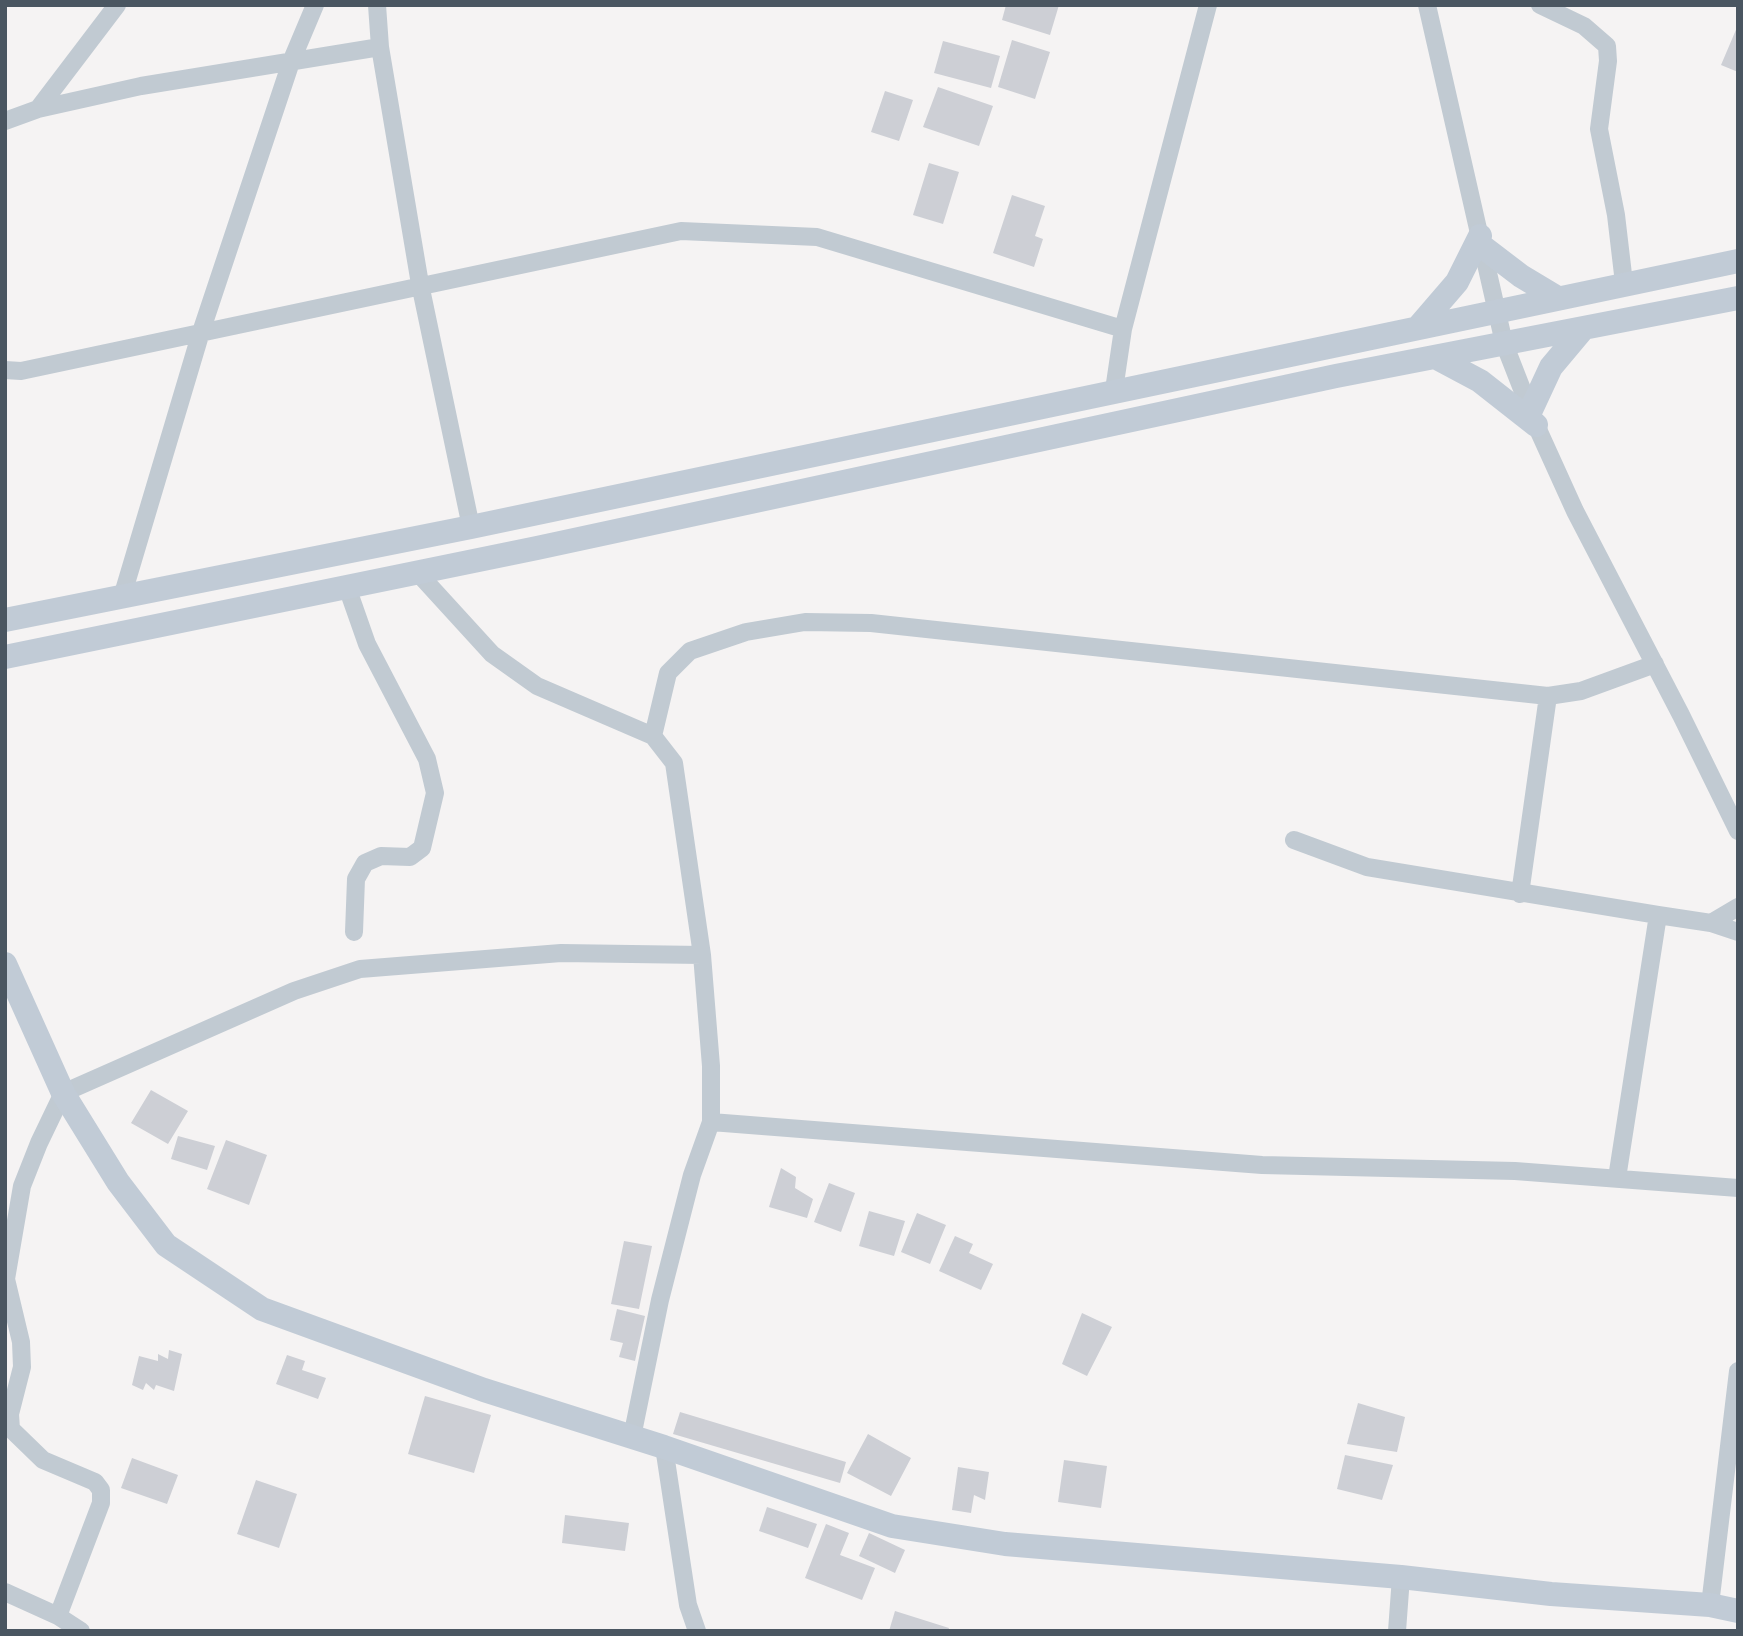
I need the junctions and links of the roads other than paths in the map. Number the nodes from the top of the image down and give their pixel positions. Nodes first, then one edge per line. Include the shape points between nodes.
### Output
1 (117, 5) edge
2 (315, 5) edge
3 (377, 5) edge
4 (1208, 5) edge
5 (1427, 5) edge
6 (1540, 5) edge
7 (380, 47) junction
8 (291, 62) junction
9 (38, 109) junction
10 (5, 121) edge
11 (1481, 242) junction
12 (1738, 261) edge
13 (1624, 283) junction
14 (419, 284) junction
15 (1556, 297) junction
16 (1738, 298) edge
17 (1496, 309) junction
18 (1420, 325) junction
19 (1123, 329) junction
20 (1583, 330) junction
21 (201, 332) junction
22 (1504, 344) junction
23 (1434, 357) junction
24 (5, 370) edge
25 (1114, 390) junction
26 (1533, 417) junction
27 (471, 527) junction
28 (418, 573) junction
29 (347, 587) junction
30 (122, 597) junction
31 (5, 620) edge
32 (5, 657) edge
33 (1655, 664) junction
34 (1548, 696) junction
35 (653, 736) junction
36 (1738, 831) edge
37 (1294, 840) dead end
38 (1520, 894) junction
39 (1738, 908) edge
40 (1658, 915) junction
41 (1712, 923) junction
42 (354, 932) dead end
43 (1738, 932) edge
44 (702, 955) junction
45 (5, 964) edge
46 (63, 1093) junction
47 (710, 1122) junction
48 (1617, 1178) junction
49 (1738, 1188) edge
50 (1738, 1371) edge
51 (632, 1437) junction
52 (664, 1447) junction
53 (1401, 1577) junction
54 (5, 1592) edge
55 (1710, 1605) junction
56 (1738, 1611) edge
57 (58, 1616) junction
58 (1396, 1630) edge
59 (81, 1631) edge
60 (696, 1631) edge

1 - 9 street
2 - 8 street
3 - 7 street
4 - 19 street
5 - 11 street
6 - 13 street via 1584,26 1606,46 1599,129
7 - 8 street
7 - 14 street
8 - 9 street via 141,86
8 - 21 street
9 - 10 street
11 - 15 main road via 1521,276
11 - 17 street
11 - 18 main road via 1457,282
12 - 13 main road
13 - 15 main road
14 - 19 street via 681,231 817,237
14 - 21 street
14 - 27 street
15 - 17 main road
16 - 20 main road
17 - 18 main road
17 - 22 street
18 - 25 main road
19 - 25 street
20 - 22 main road
20 - 26 main road via 1551,367
21 - 24 street via 22,371
21 - 30 street
22 - 23 main road
22 - 26 street
23 - 26 main road
23 - 28 main road
25 - 27 main road
26 - 33 street via 1575,511
27 - 30 main road
28 - 29 main road
28 - 35 street via 492,654 537,686
29 - 32 main road
29 - 42 street via 367,644 427,759 435,793 422,848 410,857 381,856 365,863 356,879
30 - 31 main road
33 - 34 street via 1581,691
33 - 36 street
34 - 35 street via 871,623 805,622 746,632 690,651 668,673
34 - 38 street
35 - 44 street via 674,763
37 - 38 street via 1367,867
38 - 40 street
39 - 41 street
40 - 41 street
40 - 48 street
41 - 43 street
44 - 46 street via 561,953 360,969 293,991
44 - 47 street via 711,1066
45 - 46 main road
46 - 51 main road via 118,1182 166,1245 262,1309 484,1390
46 - 57 street via 22,1186 6,1279 22,1367 10,1414 11,1429 43,1460 95,1482 100,1490 101,1503
47 - 48 street via 1262,1165
47 - 51 street via 663,1287
48 - 49 street
50 - 55 street
51 - 52 main road
52 - 53 main road via 892,1526 1005,1544
52 - 60 street
53 - 55 main road
53 - 58 street
54 - 57 street
55 - 56 main road
57 - 59 street

